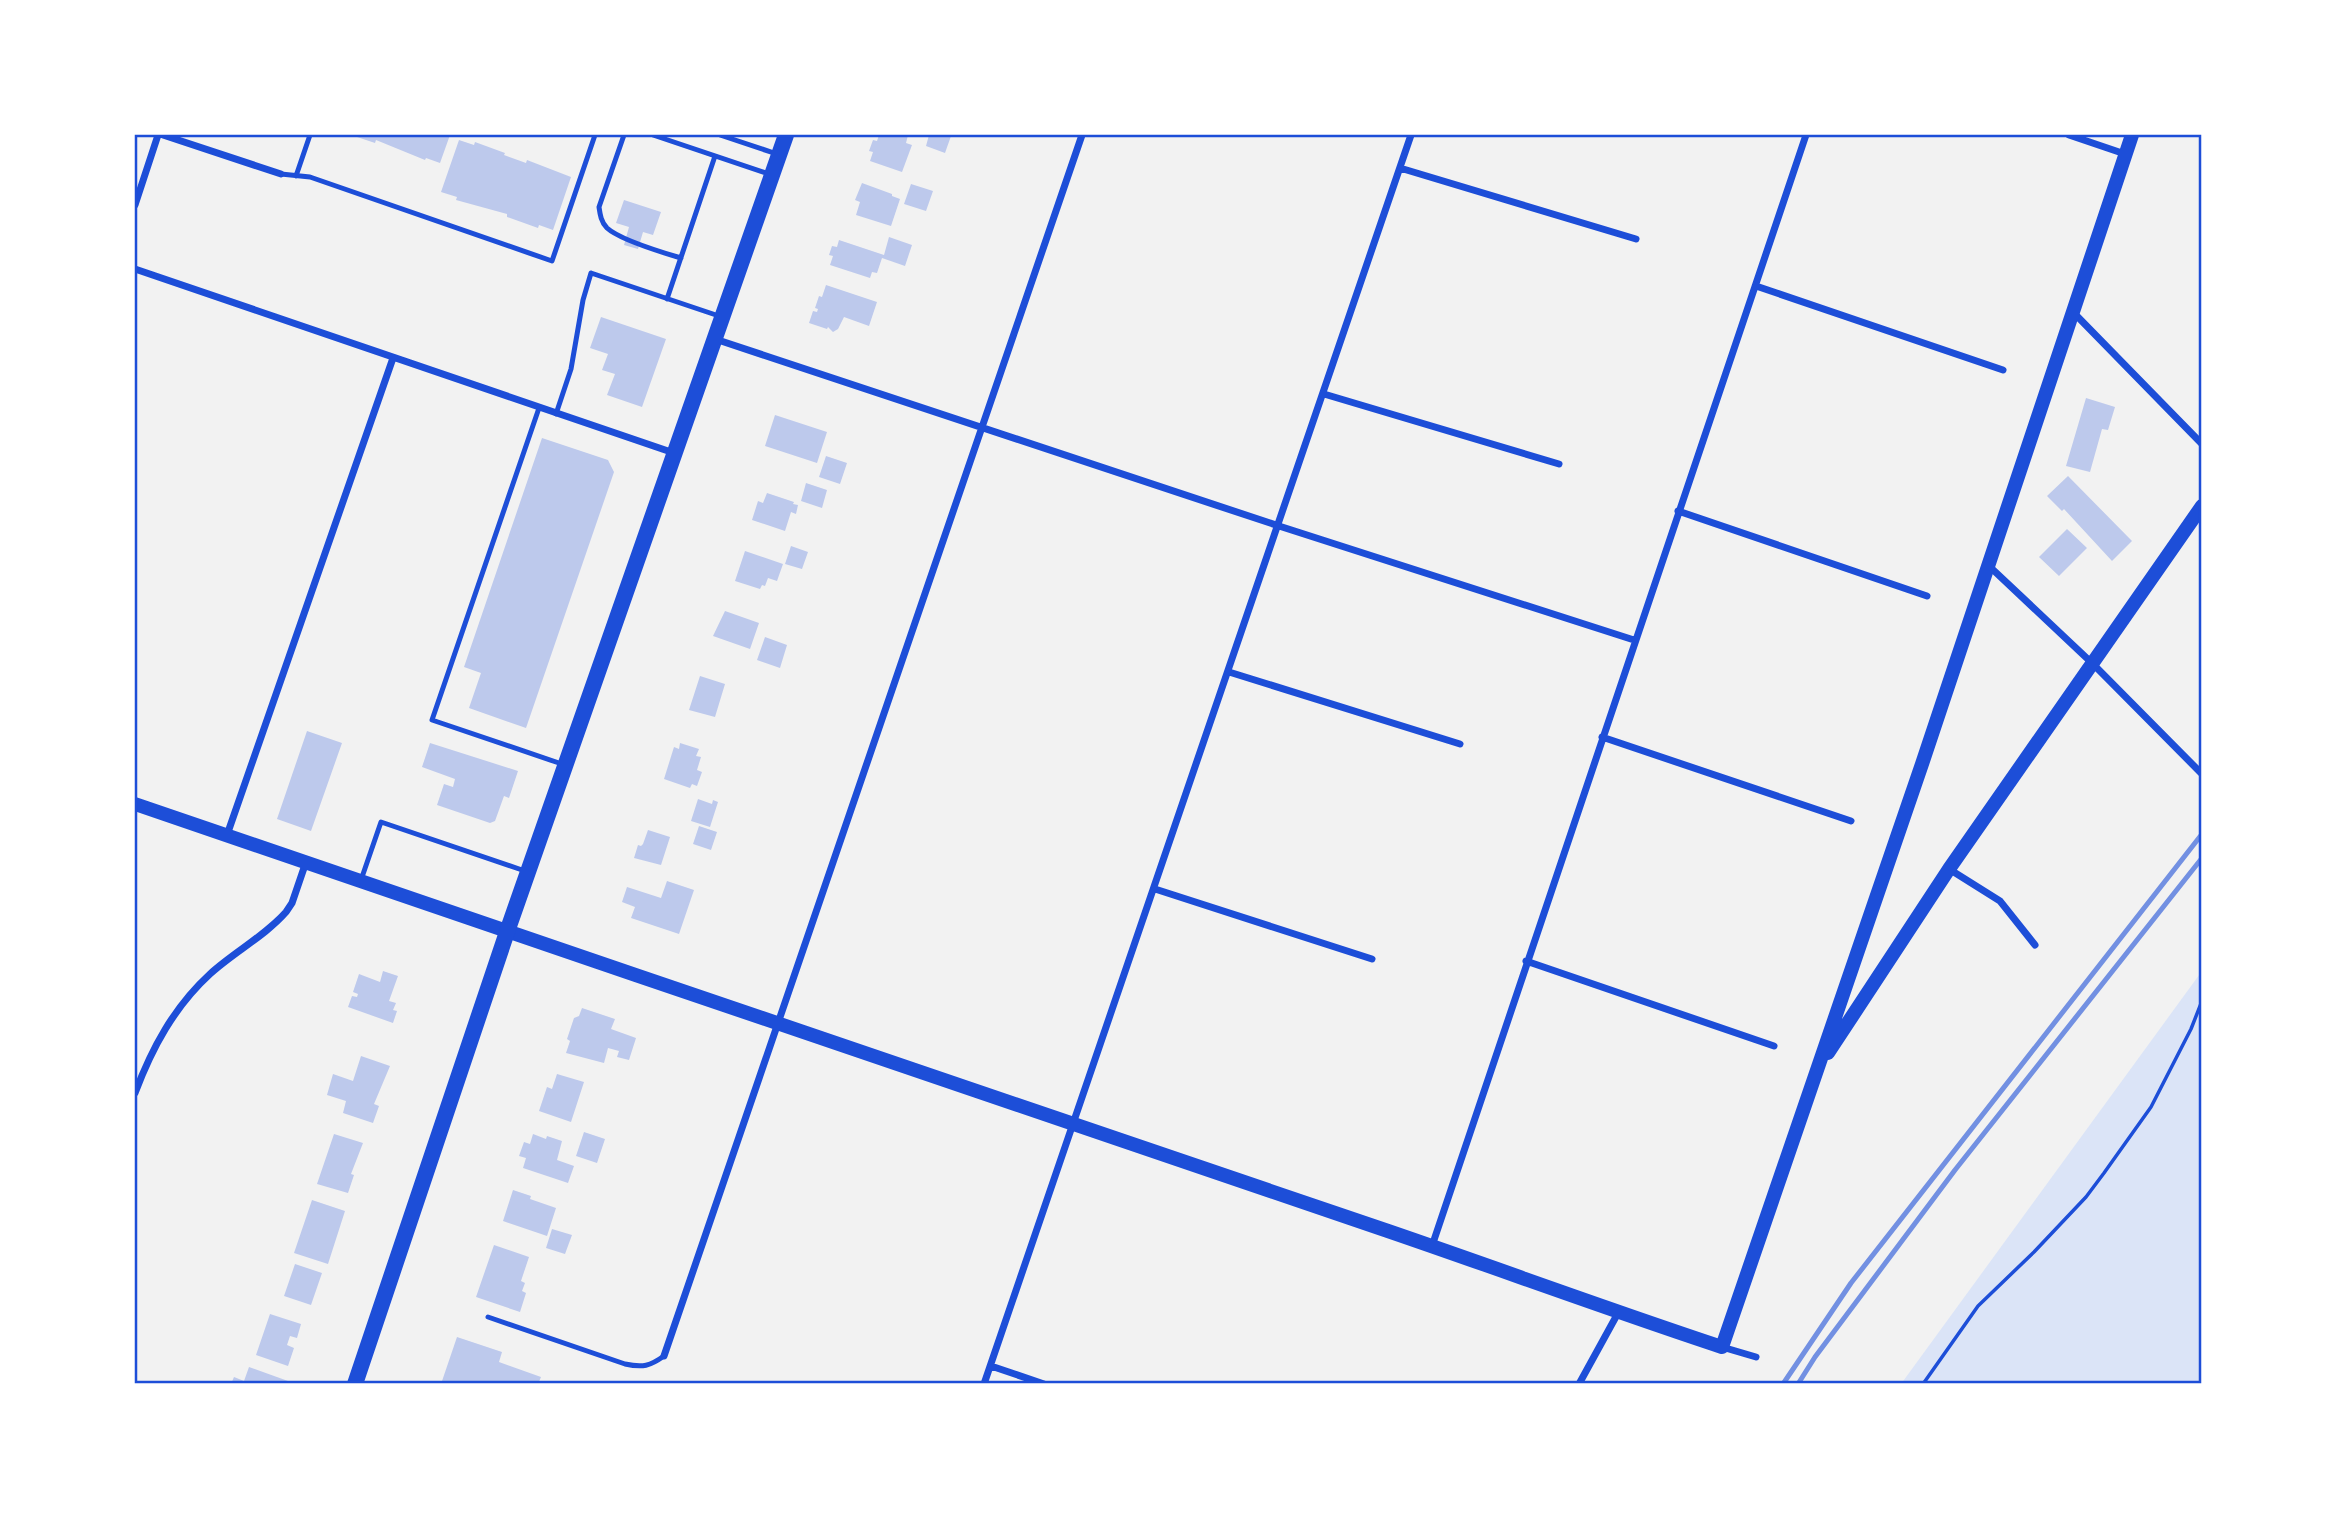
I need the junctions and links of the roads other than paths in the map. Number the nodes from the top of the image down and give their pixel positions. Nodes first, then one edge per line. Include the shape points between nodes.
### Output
1 (161, 135) edge
2 (310, 135) edge
3 (596, 135) edge
4 (624, 135) edge
5 (653, 135) edge
6 (720, 135) edge
7 (749, 135) edge
8 (786, 135) edge
9 (1082, 135) edge
10 (1411, 135) edge
11 (1806, 135) edge
12 (2069, 135) edge
13 (2132, 135) edge
14 (746, 144) junction
15 (2125, 154) junction
16 (778, 155) junction
17 (715, 156) junction
18 (1400, 168) junction
19 (281, 174) joint
20 (771, 174) junction
21 (296, 176) junction
22 (135, 205) edge
23 (1636, 239) dead end
24 (681, 258) junction
25 (135, 269) edge
26 (1756, 286) junction
27 (667, 299) junction
28 (2072, 311) junction
29 (722, 317) junction
30 (714, 338) junction
31 (393, 358) junction
32 (2003, 370) dead end
33 (1324, 394) junction
34 (539, 408) junction
35 (556, 414) junction
36 (982, 428) junction
37 (2202, 444) edge
38 (674, 453) junction
39 (1559, 464) dead end
40 (2202, 506) edge
41 (1678, 511) junction
42 (1279, 526) junction
43 (1989, 566) junction
44 (1927, 596) dead end
45 (1634, 640) junction
46 (2093, 664) junction
47 (1228, 672) junction
48 (1602, 737) junction
49 (1460, 744) dead end
50 (565, 765) junction
51 (2201, 773) edge
52 (135, 804) edge
53 (1851, 821) dead end
54 (227, 835) junction
55 (306, 862) junction
56 (1949, 869) junction
57 (528, 872) junction
58 (361, 880) junction
59 (1155, 889) junction
60 (508, 929) junction
61 (2035, 945) dead end
62 (1372, 959) dead end
63 (1526, 961) junction
64 (778, 1024) junction
65 (1774, 1046) dead end
66 (1816, 1071) junction
67 (135, 1090) edge
68 (1073, 1125) junction
69 (1432, 1246) junction
70 (1618, 1313) junction
71 (488, 1317) dead end
72 (1722, 1347) junction
73 (664, 1356) joint
74 (1756, 1357) dead end
75 (991, 1366) junction
76 (355, 1384) edge
77 (984, 1384) edge
78 (1044, 1384) edge
79 (1579, 1384) edge

1 - 19 street
1 - 22 street
2 - 21 lane
3 - 21 lane via 552,261
4 - 24 lane via 599,207 600,216 607,228 619,235
5 - 17 lane
6 - 14 lane
7 - 14 lane
8 - 16 main road
9 - 36 street
10 - 18 street
11 - 26 street
12 - 15 street
13 - 15 main road
14 - 16 lane
15 - 28 main road
16 - 20 main road
17 - 20 lane
17 - 24 lane
18 - 23 street
18 - 33 street
19 - 21 lane
20 - 29 main road
24 - 27 lane
25 - 31 street
26 - 32 street
26 - 41 street
27 - 29 lane
27 - 35 lane via 591,273 572,369
28 - 37 street
28 - 43 main road
29 - 30 main road
30 - 36 street
30 - 38 main road
31 - 34 street
31 - 54 street
33 - 39 street
33 - 42 street
34 - 35 street
34 - 50 lane via 432,720
35 - 38 street
36 - 42 street
36 - 64 street
38 - 50 main road
40 - 46 main road
41 - 44 street
41 - 45 street
42 - 45 street
42 - 47 street
43 - 46 street
43 - 66 main road
45 - 48 street
46 - 51 street
46 - 56 main road
47 - 49 street
47 - 59 street
48 - 53 street
48 - 63 street
50 - 57 main road
52 - 54 main road
54 - 55 main road
55 - 58 main road
55 - 67 street via 286,912 186,999 159,1038
56 - 61 street via 2000,901
56 - 66 main road
57 - 58 lane via 381,822
57 - 60 main road
58 - 60 main road
59 - 62 street
59 - 68 street
60 - 64 main road
60 - 76 main road
63 - 65 street
63 - 69 street
64 - 68 main road
64 - 73 street
66 - 72 main road
68 - 69 main road
68 - 75 street
69 - 70 main road
70 - 72 main road
70 - 79 street
71 - 73 lane via 640,1367
72 - 74 street
75 - 77 street
75 - 78 street

